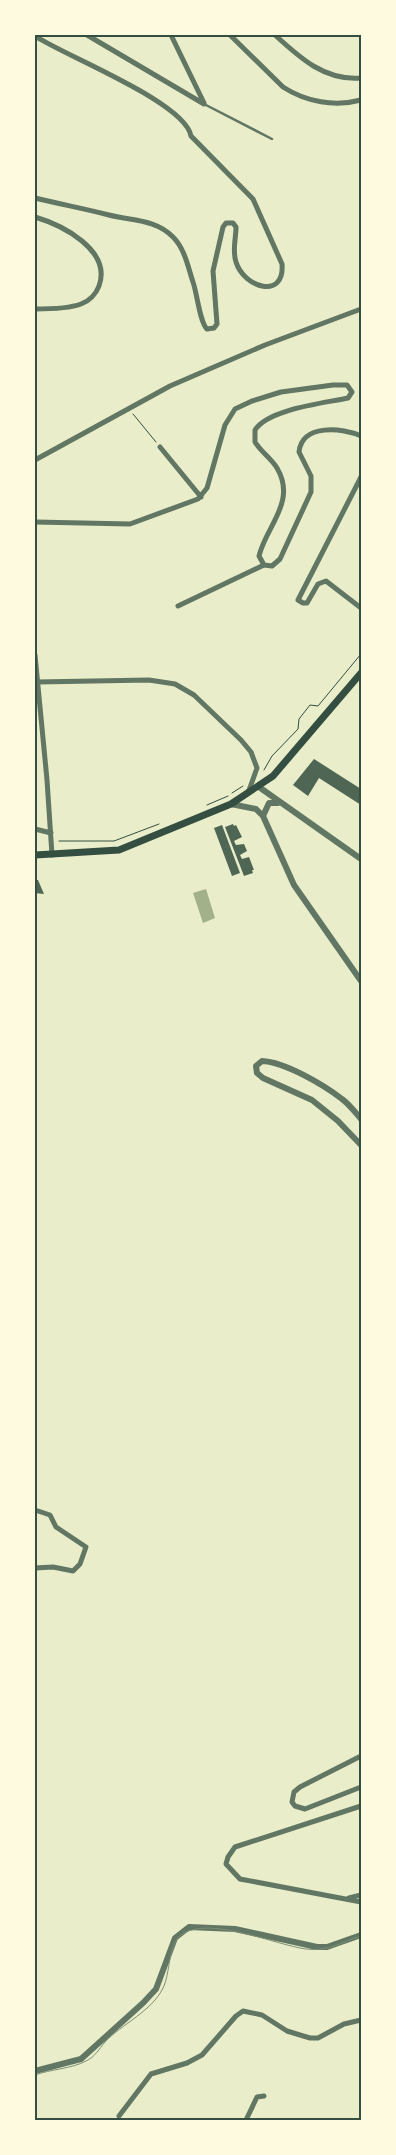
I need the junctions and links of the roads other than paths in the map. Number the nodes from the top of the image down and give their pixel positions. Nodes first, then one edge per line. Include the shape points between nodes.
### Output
1 (86, 35) edge
2 (170, 35) edge
3 (230, 35) edge
4 (275, 35) edge
5 (35, 36) edge
6 (361, 78) edge
7 (361, 100) edge
8 (204, 104) junction
9 (272, 139) dead end
10 (35, 198) edge
11 (35, 218) edge
12 (361, 309) edge
13 (35, 310) edge
14 (361, 436) edge
15 (160, 447) road end
16 (35, 460) edge
17 (361, 477) edge
18 (201, 497) junction
19 (35, 522) edge
20 (264, 565) junction
21 (178, 606) dead end
22 (361, 608) edge
23 (35, 655) edge
24 (361, 673) edge
25 (37, 682) junction
26 (259, 787) junction
27 (247, 794) junction
28 (231, 804) junction
29 (280, 804) junction
30 (263, 816) junction
31 (35, 830) edge
32 (51, 833) junction
33 (35, 855) edge
34 (52, 855) junction
35 (361, 859) edge
36 (361, 981) edge
37 (361, 1118) edge
38 (361, 1145) edge
39 (35, 1510) edge
40 (35, 1568) edge
41 (361, 1756) edge
42 (361, 1787) edge
43 (361, 1806) edge
44 (361, 1895) edge
45 (348, 1898) junction
46 (361, 1902) edge
47 (361, 1935) edge
48 (361, 2020) edge
49 (35, 2071) edge
50 (264, 2096) dead end
51 (118, 2116) edge
52 (246, 2120) edge

1 - 8 street
2 - 8 street
3 - 7 street via 293,94 340,104
4 - 6 street via 320,71 341,78
5 - 10 street via 118,78 178,116 190,129 191,136 253,199 282,264 282,273 274,284 266,287 257,286 246,278 234,255 236,227 233,223 226,223 222,226 213,272 216,324 207,329 185,256 167,232 133,218
8 - 9 lane
11 - 13 street via 59,227 87,246 99,261 101,278 96,293 83,303
12 - 16 street via 222,363
14 - 20 street via 332,429 312,434 303,441 299,452 311,476 311,494 278,563
15 - 18 street
17 - 22 street via 298,600 307,603 318,584 325,581
18 - 19 street via 130,524
18 - 20 street via 208,485 225,424 235,409 252,400 281,392 340,384 350,388 352,393 348,398 299,408 267,420 255,430 255,442 276,466 284,488 279,515 260,554
20 - 21 street
23 - 25 street
24 - 26 main road via 273,776
25 - 27 street via 149,680 176,684 194,695 241,740 255,762 255,776
25 - 32 street
26 - 27 main road
26 - 29 street
27 - 28 main road
28 - 30 street via 256,809
28 - 34 main road via 119,850
29 - 30 street via 269,803
29 - 35 street
30 - 36 street via 299,894
31 - 32 street
32 - 34 street
33 - 34 main road
37 - 38 street via 343,1100 303,1076 274,1062 262,1061 256,1066 263,1078 303,1095 325,1109
39 - 40 street via 50,1515 56,1527 86,1547 80,1564 73,1571
41 - 42 street via 300,1787 294,1792 292,1802 305,1809
43 - 45 street via 235,1847 226,1864 240,1879
44 - 45 street
45 - 46 street
47 - 49 street via 318,1947 235,1929 189,1927 175,1938 156,1989 143,2003 80,2059
48 - 51 street via 344,2024 318,2038 310,2038 287,2030 262,2015 243,2011 195,2059 151,2074
50 - 52 street via 257,2097

